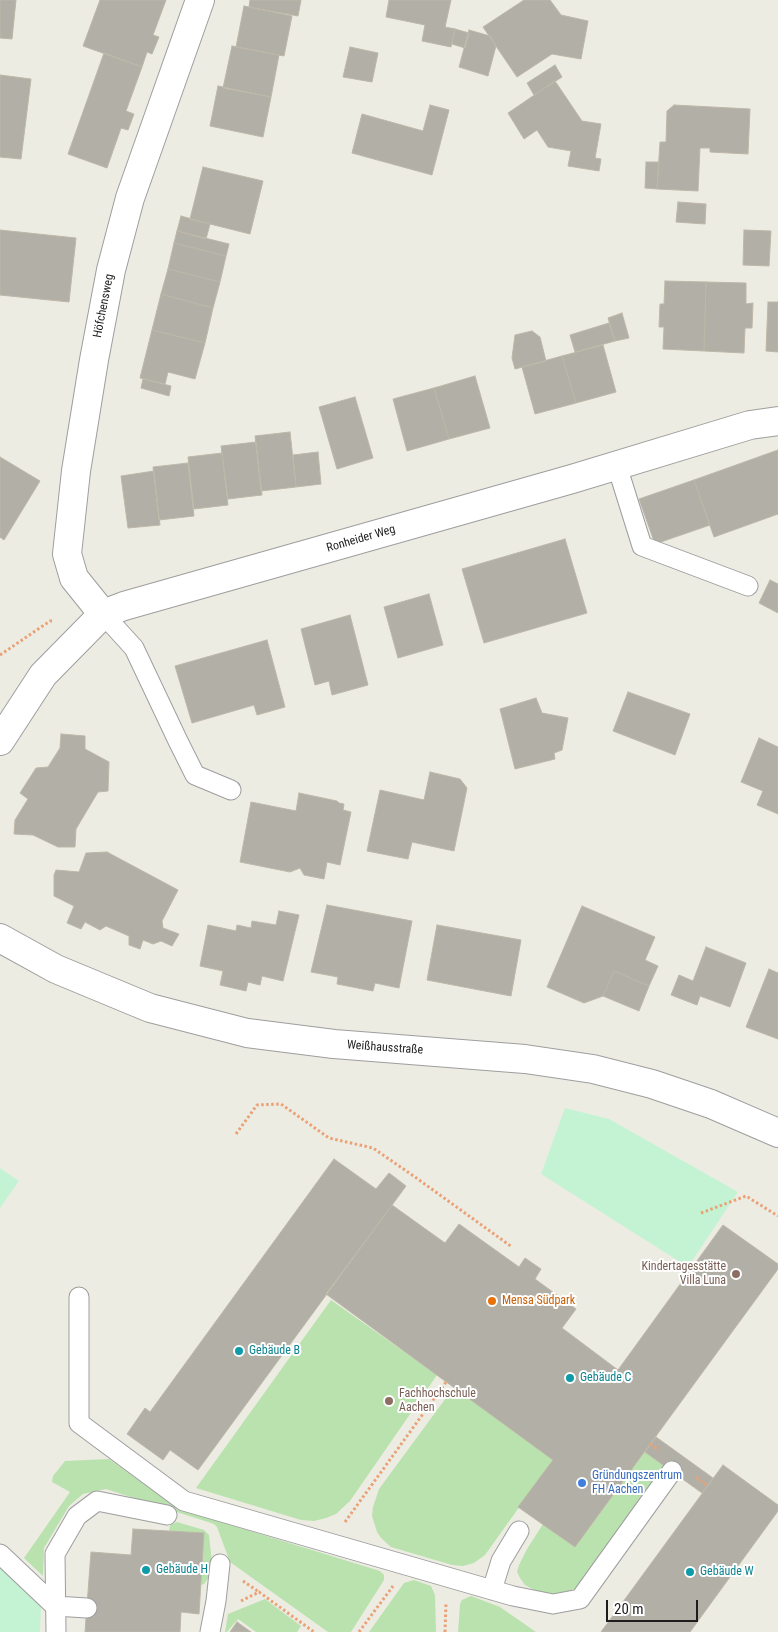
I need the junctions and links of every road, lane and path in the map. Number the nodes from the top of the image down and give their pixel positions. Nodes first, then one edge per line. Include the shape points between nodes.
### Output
1 (200, 0) edge
2 (778, 421) edge
3 (617, 466) junction
4 (748, 586) dead end
5 (103, 614) junction
6 (0, 741) edge
7 (231, 790) dead end
8 (0, 938) edge
9 (778, 1133) edge
10 (236, 1134) dead end
11 (701, 1214) dead end
12 (778, 1216) edge
13 (512, 1247) dead end
14 (79, 1297) dead end
15 (446, 1382) dead end
16 (672, 1471) dead end
17 (167, 1515) dead end
18 (519, 1531) dead end
19 (330, 1543) junction
20 (0, 1554) edge
21 (220, 1564) dead end
22 (408, 1565) junction
23 (492, 1590) junction
24 (210, 1605) junction
25 (56, 1606) junction
26 (87, 1608) dead end
27 (56, 1632) edge
28 (210, 1632) edge
29 (314, 1632) edge
30 (359, 1632) edge

1 - 5 street, Höfchensweg via 130,198 111,270 76,471 67,554 74,578
2 - 3 street, Ronheider Weg via 750,426
3 - 4 lane via 642,546
3 - 5 street, Ronheider Weg
5 - 6 street, Ronheider Weg via 43,675
5 - 7 lane via 134,648 196,775
8 - 9 street, Weißhausstraße via 56,969 150,1008 247,1033 334,1044 525,1059 592,1069 694,1098
10 - 13 path via 257,1105 281,1104 329,1138 373,1148
11 - 12 path via 746,1196
14 - 19 lane via 79,1422 184,1501
15 - 19 path
16 - 23 lane via 580,1599 553,1604
17 - 25 lane via 97,1501 77,1516 55,1554
18 - 23 lane via 501,1562
19 - 22 lane
20 - 25 lane
21 - 24 lane
22 - 23 lane
22 - 30 path
24 - 28 lane
24 - 29 path via 259,1592
25 - 26 lane
25 - 27 lane

